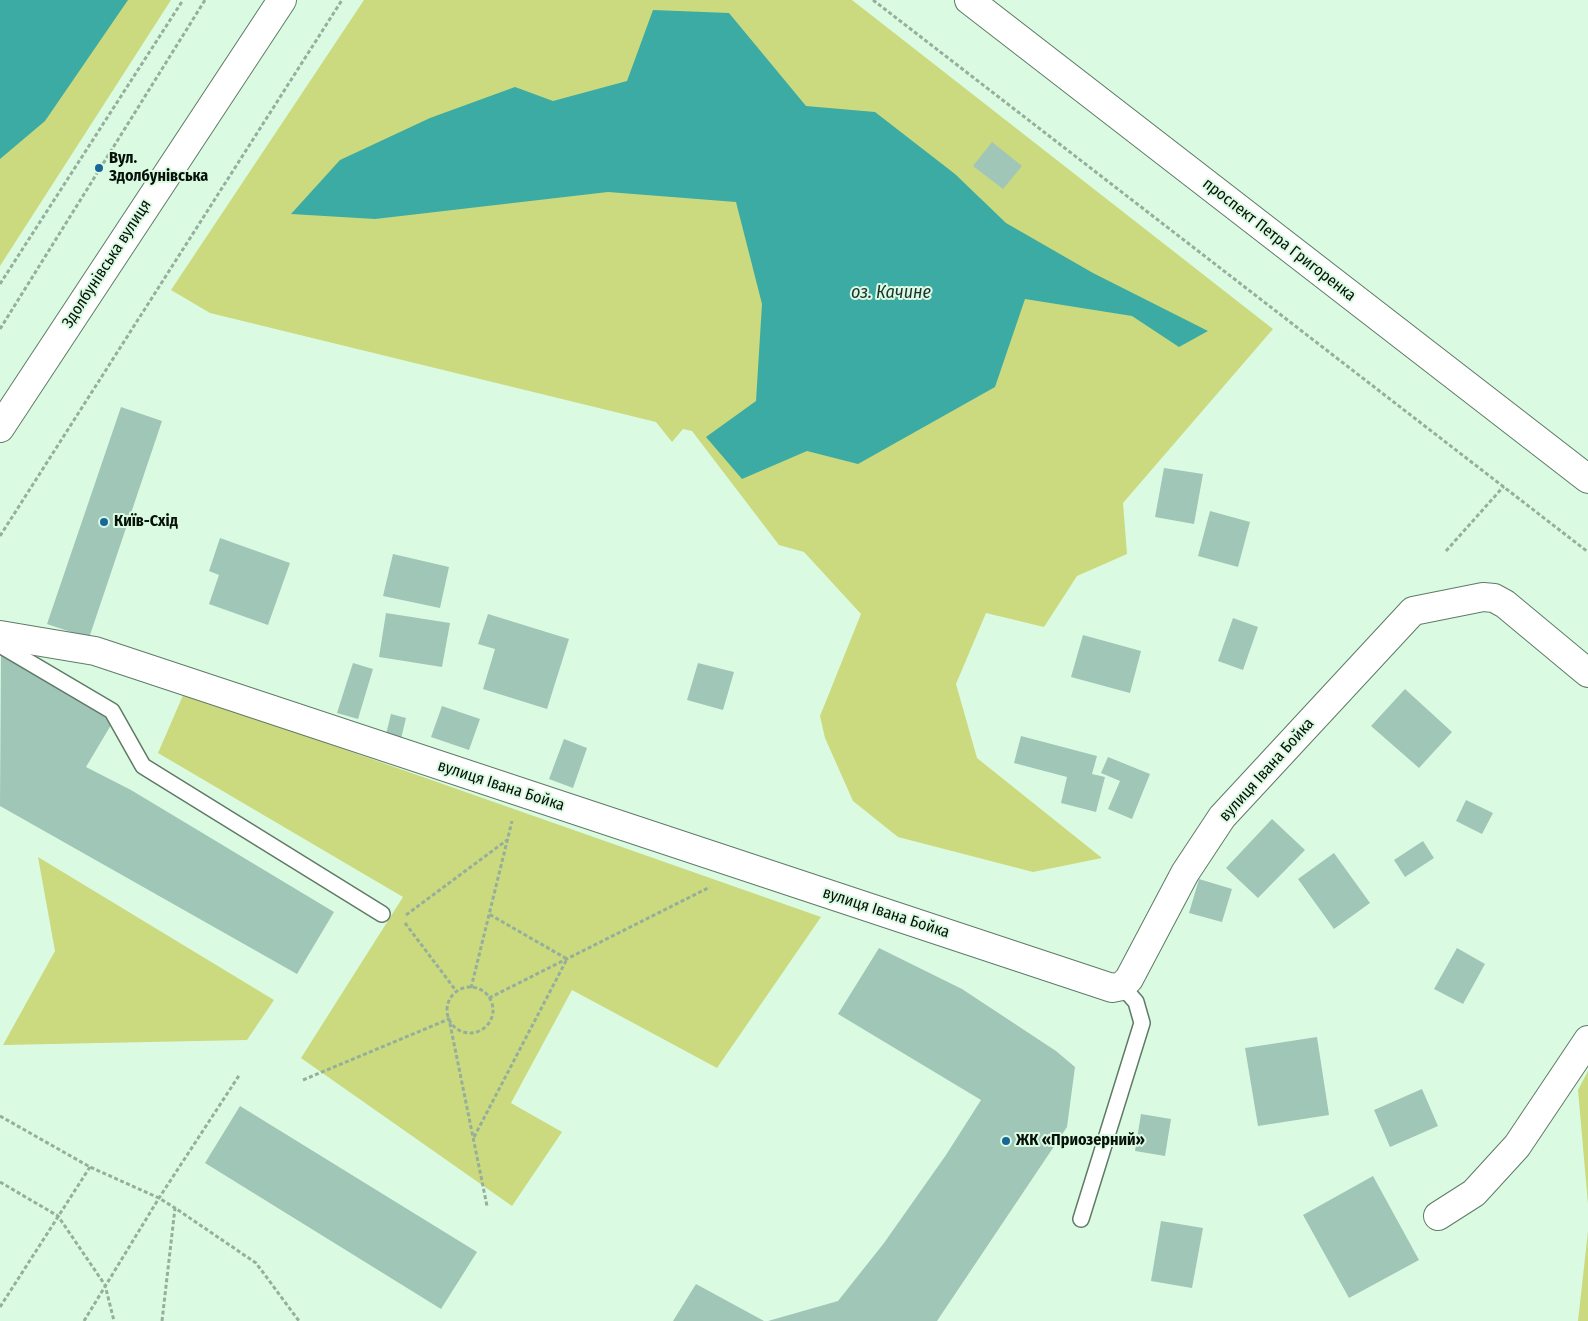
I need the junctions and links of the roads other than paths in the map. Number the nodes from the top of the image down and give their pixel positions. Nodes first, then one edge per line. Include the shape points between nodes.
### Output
1 (282, 0) edge
2 (969, 0) edge
3 (0, 428) edge
4 (1588, 479) edge
5 (0, 635) edge
6 (0, 645) edge
7 (1588, 673) edge
8 (382, 914) dead end
9 (1122, 986) junction
10 (1588, 1040) edge
11 (1438, 1216) dead end
12 (1081, 1219) dead end

1 - 3 street, Здолбунівська вулиця
2 - 4 street, проспект Петра Григоренка
5 - 9 street, вулиця Івана Бойка via 95,651 1112,988
6 - 8 lane via 112,711 143,766
7 - 9 street, вулиця Івана Бойка via 1494,598 1483,597 1412,611 1222,817 1185,873 1129,979
9 - 12 lane via 1136,1002 1142,1023
10 - 11 street via 1517,1146 1474,1193

